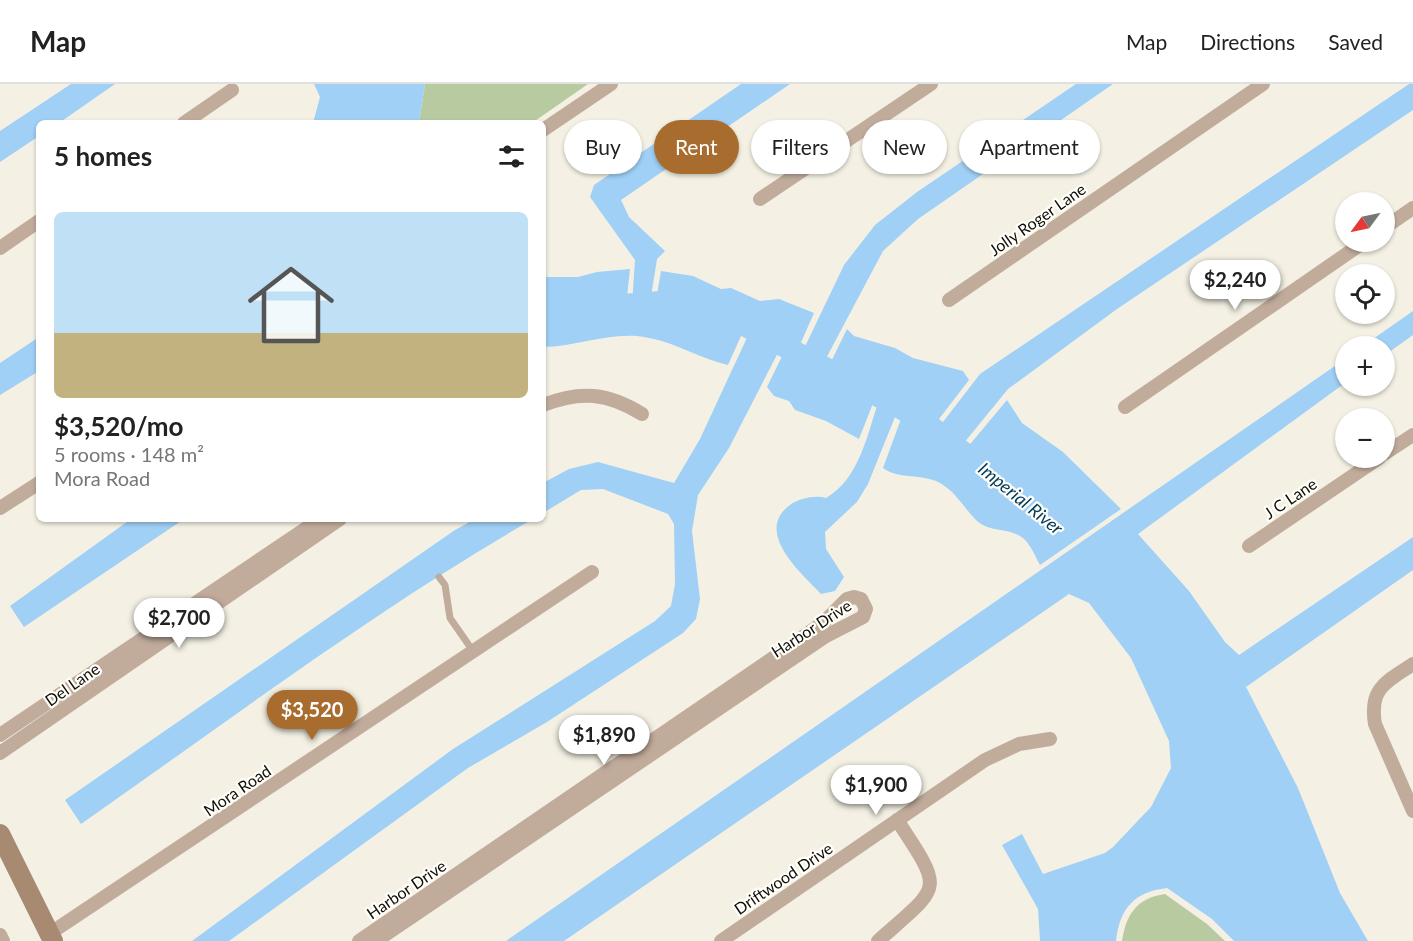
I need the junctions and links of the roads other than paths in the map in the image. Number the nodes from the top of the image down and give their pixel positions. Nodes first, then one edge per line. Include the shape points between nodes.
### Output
1 (611, 84) edge
2 (931, 84) edge
3 (1263, 84) edge
4 (232, 90) dead end
5 (188, 120) edge
6 (546, 128) edge
7 (760, 200) dead end
8 (1413, 208) edge
9 (1395, 220) edge
10 (36, 223) edge
11 (0, 248) edge
12 (1350, 252) edge
13 (949, 300) dead end
14 (546, 404) edge
15 (1125, 407) dead end
16 (642, 414) dead end
17 (1413, 435) edge
18 (1395, 447) edge
19 (1364, 468) edge
20 (36, 485) edge
21 (0, 508) edge
22 (316, 522) edge
23 (336, 522) edge
24 (1249, 546) dead end
25 (592, 572) dead end
26 (440, 577) dead end
27 (473, 651) junction
28 (1413, 664) edge
29 (0, 735) edge
30 (1050, 739) dead end
31 (0, 753) edge
32 (1413, 811) edge
33 (897, 820) junction
34 (0, 834) edge
35 (0, 935) edge
36 (51, 938) edge
37 (3, 941) edge
38 (359, 941) edge
39 (376, 941) edge
40 (721, 941) edge
41 (878, 941) edge

1 - 6 street
2 - 7 street
3 - 13 street, Jolly Roger Lane
4 - 5 street
8 - 9 street
10 - 11 street
12 - 15 street
14 - 16 street via 589,394 621,401
17 - 18 street
19 - 24 street, J C Lane
20 - 21 street
22 - 29 street
23 - 31 street, Del Lane
25 - 27 street, Mora Road
26 - 27 lane via 450,618
27 - 36 street, Mora Road
28 - 32 street via 1375,695 1373,710 1375,724
30 - 33 street, Driftwood Drive via 1005,749
33 - 40 street, Driftwood Drive
33 - 41 street via 928,867 930,889 924,900
34 - 36 street
35 - 37 street
38 - 39 street, Harbor Drive via 776,656 824,622 847,599 861,599 866,609 862,617 826,636

